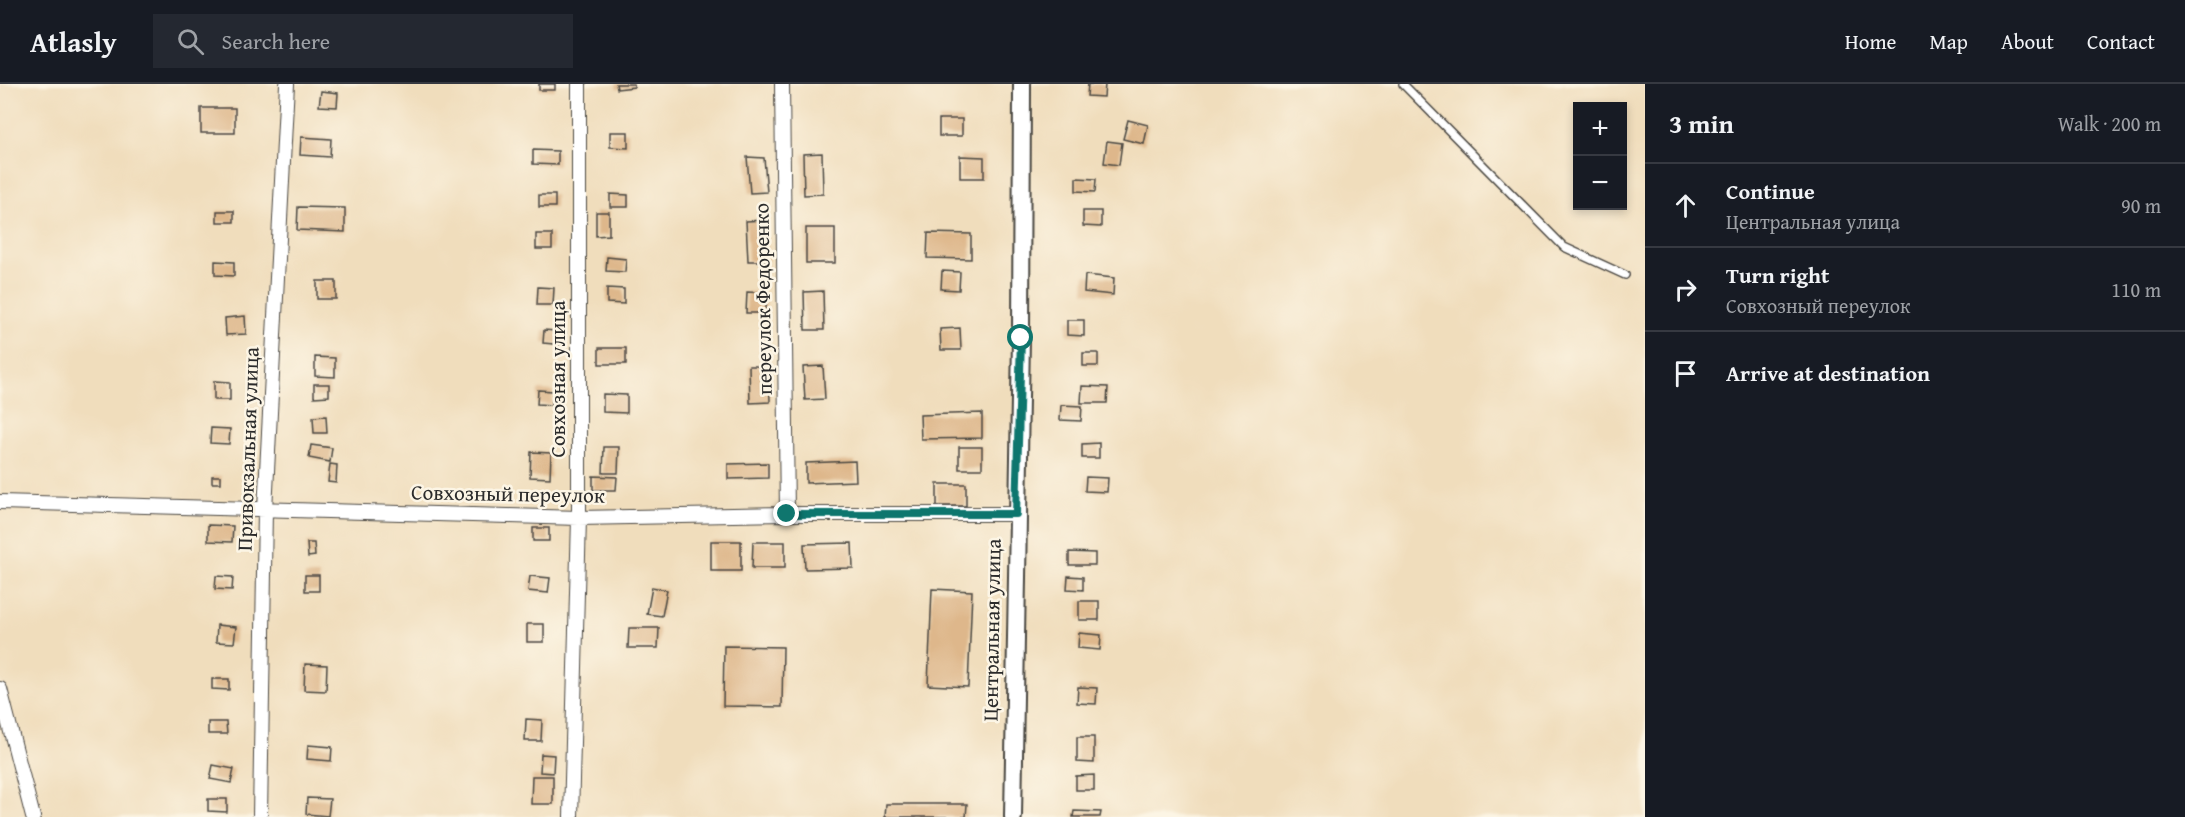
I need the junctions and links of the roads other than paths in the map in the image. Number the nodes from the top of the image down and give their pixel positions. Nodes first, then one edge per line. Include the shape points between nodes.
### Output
1 (287, 84) edge
2 (579, 84) edge
3 (782, 84) edge
4 (1022, 84) edge
5 (1403, 84) edge
6 (1624, 274) dead end
7 (0, 502) edge
8 (266, 510) junction
9 (787, 514) junction
10 (1016, 514) junction
11 (579, 518) junction
12 (0, 689) edge
13 (33, 817) edge
14 (260, 817) edge
15 (571, 817) edge
16 (1012, 817) edge

1 - 8 street, Привокзальная улица
2 - 11 street, Совхозная улица
3 - 9 street, переулок Федоренко
4 - 10 street, Центральная улица
5 - 6 lane via 1564,247
7 - 8 street, Совхозный переулок
8 - 11 street, Совхозный переулок
8 - 14 street, Привокзальная улица
9 - 10 street, Совхозный переулок
9 - 11 street, Совхозный переулок
10 - 16 street, Центральная улица
11 - 15 street, Совхозная улица
12 - 13 street

